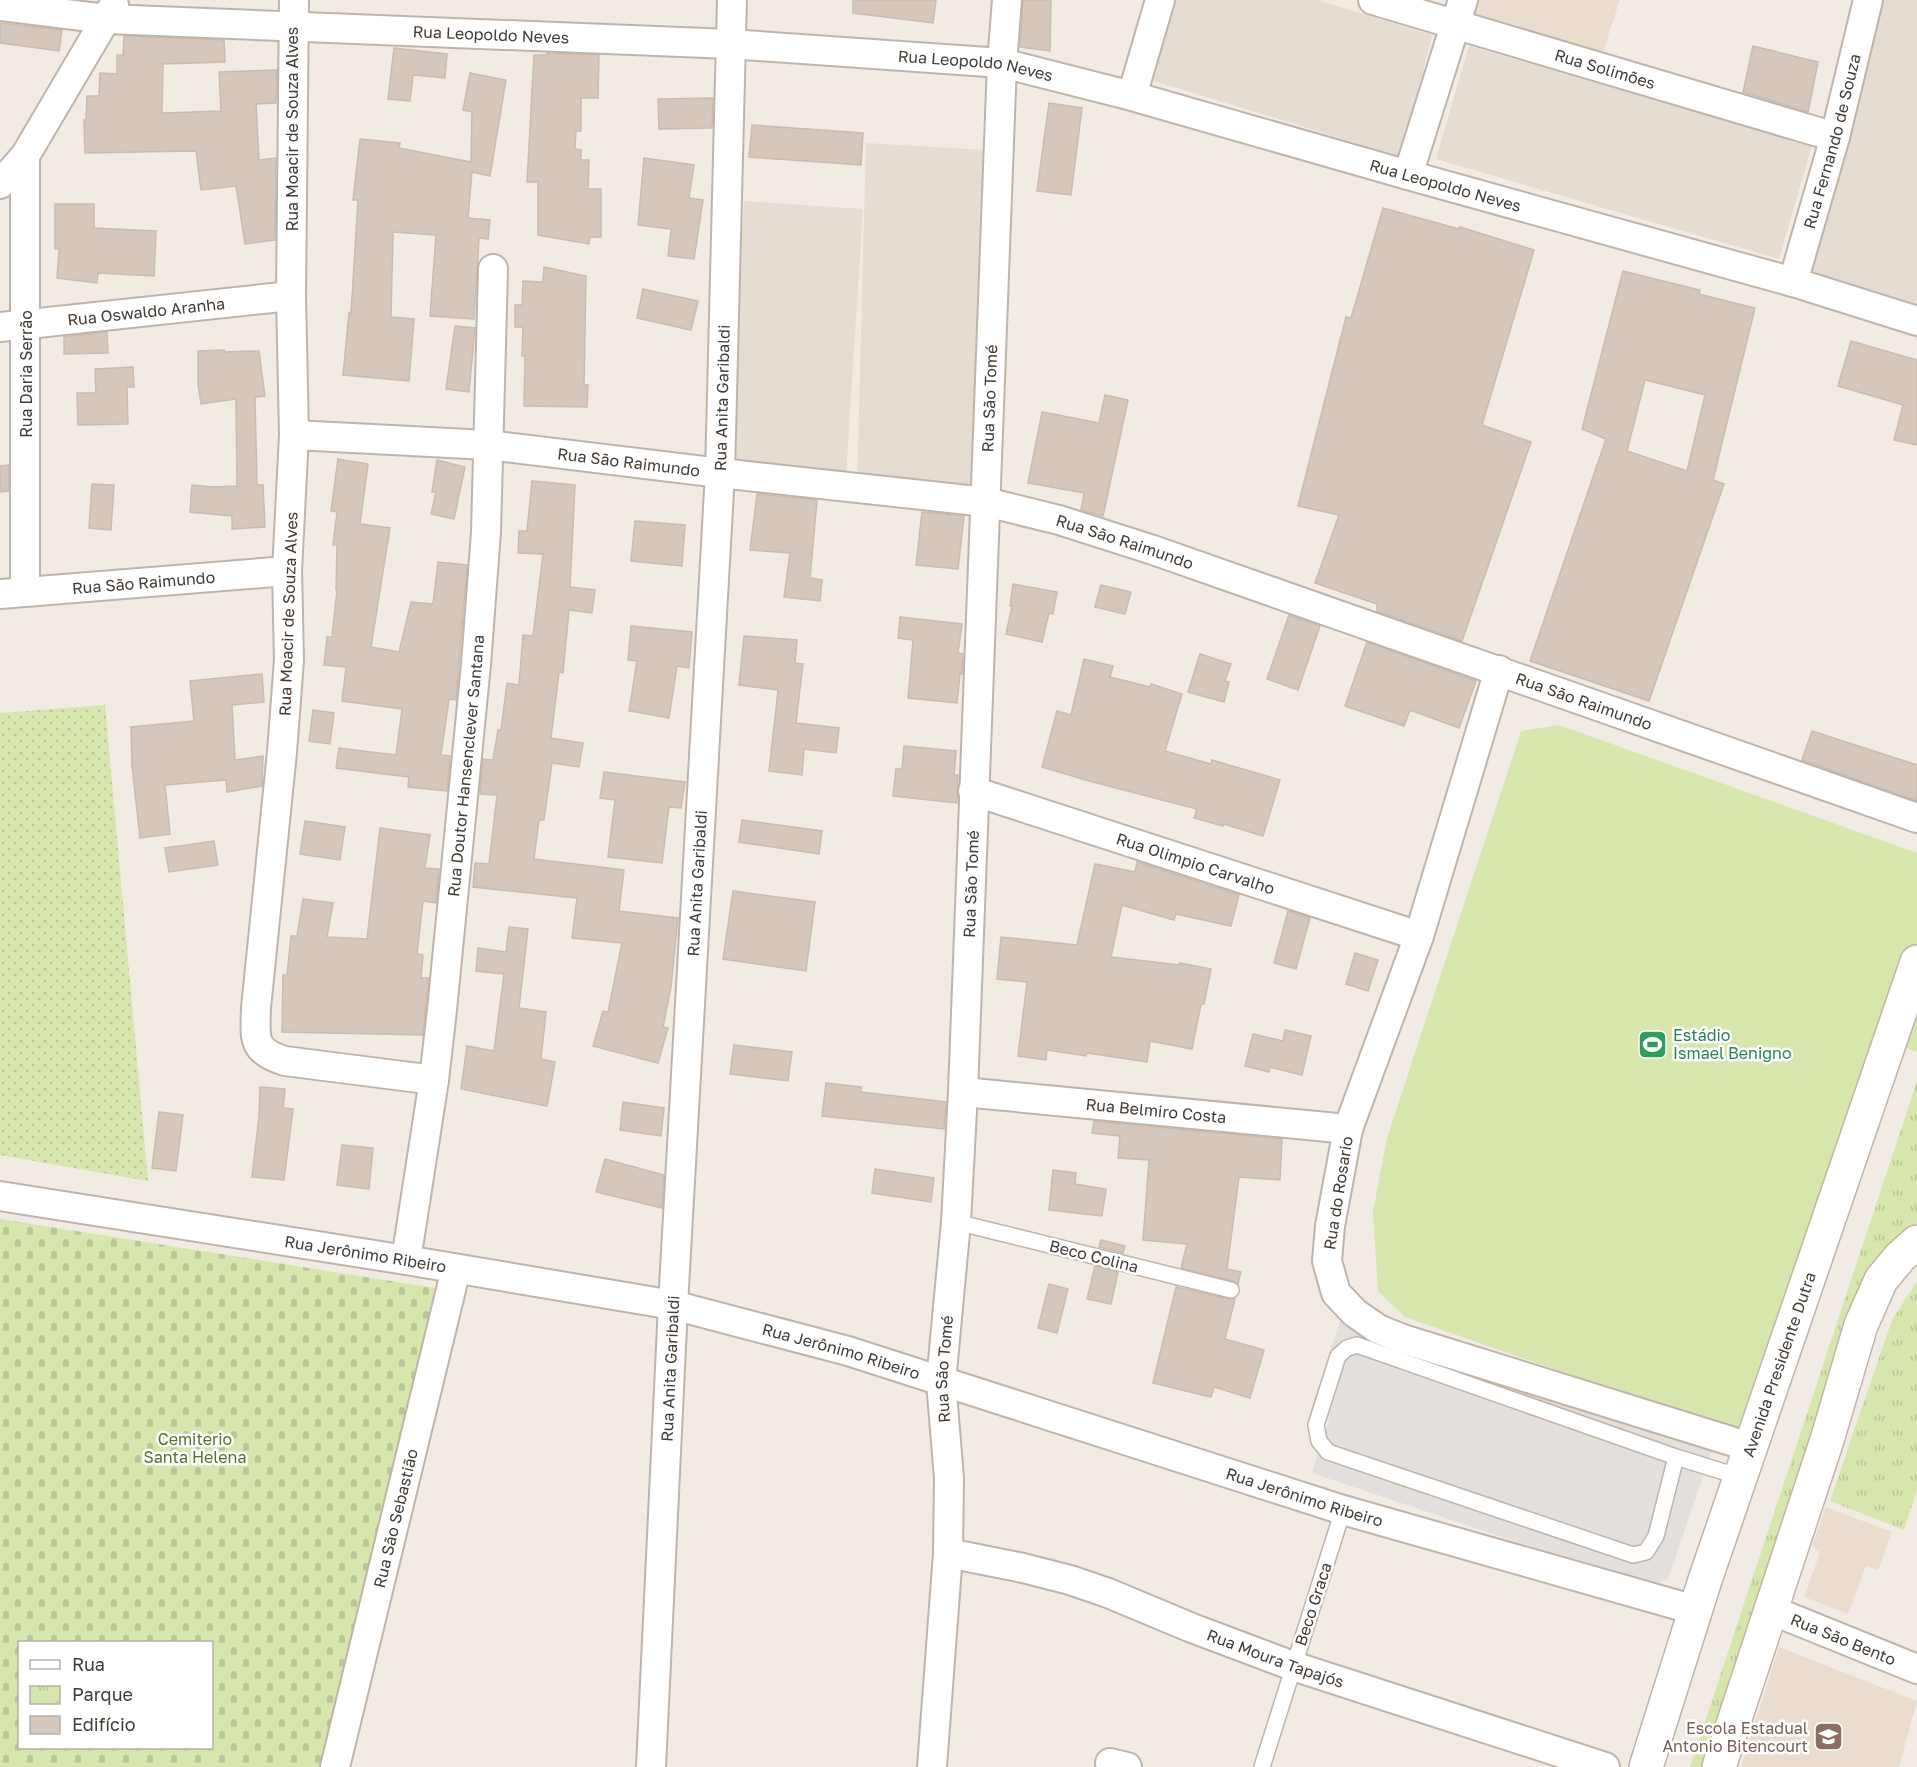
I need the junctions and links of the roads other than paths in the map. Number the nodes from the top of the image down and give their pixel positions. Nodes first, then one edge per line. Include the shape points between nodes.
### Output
1 (732, 0) edge
2 (1007, 0) edge
3 (1160, 0) edge
4 (1373, 0) edge
5 (1868, 0) edge
6 (0, 6) edge
7 (112, 9) edge
8 (1460, 12) edge
9 (293, 13) edge
10 (730, 44) junction
11 (1002, 63) junction
12 (1132, 96) junction
13 (1835, 137) junction
14 (25, 156) junction
15 (1408, 176) junction
16 (0, 184) edge
17 (493, 268) dead end
18 (1793, 282) junction
19 (291, 296) junction
20 (1917, 321) edge
21 (13, 326) edge
22 (294, 435) junction
23 (488, 445) junction
24 (720, 473) junction
25 (986, 502) junction
26 (287, 572) junction
27 (13, 593) edge
28 (1499, 670) junction
29 (973, 791) junction
30 (1917, 818) edge
31 (1419, 936) junction
32 (1917, 962) edge
33 (434, 1080) junction
34 (963, 1092) junction
35 (1348, 1129) junction
36 (0, 1196) edge
37 (956, 1222) junction
38 (1917, 1242) edge
39 (406, 1260) junction
40 (456, 1269) junction
41 (1231, 1290) dead end
42 (674, 1305) junction
43 (941, 1382) junction
44 (1676, 1457) junction
45 (1745, 1462) junction
46 (1343, 1510) junction
47 (948, 1553) junction
48 (1695, 1610) junction
49 (1771, 1610) junction
50 (1293, 1666) junction
51 (1917, 1669) edge
52 (335, 1767) edge
53 (651, 1767) edge
54 (932, 1767) edge
55 (1262, 1767) edge
56 (1605, 1767) edge
57 (1646, 1767) edge
58 (1719, 1767) edge

1 - 10 street, Rua Anita Garibaldi
2 - 11 street, Rua São Tomé
3 - 12 street
4 - 8 street, Rua Solimões
5 - 13 street, Rua Fernando de Souza
6 - 7 street, Rua Leopoldo Neves
7 - 9 street, Rua Leopoldo Neves
7 - 14 street
8 - 13 street, Rua Solimões
8 - 15 street
9 - 10 street, Rua Leopoldo Neves
9 - 19 street, Rua Moacir de Souza Alves
10 - 11 street, Rua Leopoldo Neves
10 - 24 street, Rua Anita Garibaldi
11 - 12 street, Rua Leopoldo Neves
11 - 25 street, Rua São Tomé
12 - 15 street, Rua Leopoldo Neves
13 - 18 street, Rua Fernando de Souza
14 - 16 street
14 - 21 street, Rua Daria Serrão
15 - 18 street, Rua Leopoldo Neves
17 - 23 street, Rua Doutor Hansenclever Santana
18 - 20 street, Rua Leopoldo Neves
19 - 21 street, Rua Oswaldo Aranha
19 - 22 street, Rua Moacir de Souza Alves
21 - 27 street, Rua Daria Serrão
22 - 23 street, Rua São Raimundo
22 - 26 street, Rua Moacir de Souza Alves
23 - 24 street, Rua São Raimundo
23 - 33 street, Rua Doutor Hansenclever Santana via 476,664
24 - 25 street, Rua São Raimundo
24 - 42 street, Rua Anita Garibaldi
25 - 28 street, Rua São Raimundo via 1153,550
25 - 29 street, Rua São Tomé
26 - 27 street, Rua São Raimundo
26 - 33 street, Rua Moacir de Souza Alves via 289,660 255,1034 267,1055 285,1061
28 - 30 street, Rua São Raimundo
28 - 31 street, Rua do Rosario
29 - 31 street, Rua Olimpio Carvalho
29 - 34 street, Rua São Tomé
31 - 35 street, Rua do Rosario
32 - 45 street, Avenida Presidente Dutra
33 - 39 street, Rua Doutor Hansenclever Santana
34 - 35 street, Rua Belmiro Costa
34 - 37 street, Rua São Tomé
35 - 45 street, Rua do Rosario via 1327,1261 1336,1293 1355,1313 1402,1339
36 - 39 street, Rua Jerônimo Ribeiro
37 - 41 lane, Beco Colina
37 - 43 street, Rua São Tomé
38 - 49 street via 1881,1280 1862,1325
39 - 40 street, Rua Jerônimo Ribeiro
40 - 42 street, Rua Jerônimo Ribeiro
40 - 52 street, Rua São Sebastião
42 - 43 street, Rua Jerônimo Ribeiro via 848,1351
42 - 53 street, Rua Anita Garibaldi
43 - 46 street, Rua Jerônimo Ribeiro
43 - 47 street, Rua São Tomé via 949,1478
44 - 44 lane via 1357,1345 1338,1356 1316,1425 1319,1441 1328,1452 1633,1555 1646,1552 1656,1536
44 - 45 lane
45 - 48 street, Avenida Presidente Dutra
46 - 48 street, Rua Jerônimo Ribeiro
46 - 50 lane, Beco Graca
47 - 50 street, Rua Moura Tapajós via 1070,1580
47 - 54 street, Rua São Tomé
48 - 57 street, Avenida Presidente Dutra
49 - 51 street, Rua São Bento
49 - 58 street
50 - 55 lane, Beco Graca
50 - 56 street, Rua Moura Tapajós

